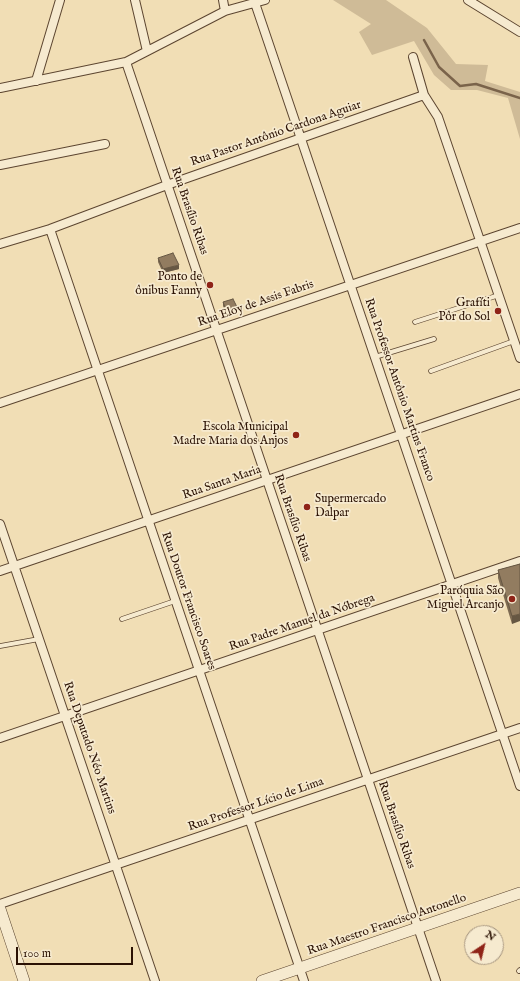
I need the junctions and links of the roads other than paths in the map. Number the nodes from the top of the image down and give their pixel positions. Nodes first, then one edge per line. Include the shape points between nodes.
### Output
1 (60, 0) edge
2 (135, 0) edge
3 (222, 0) edge
4 (265, 0) edge
5 (468, 0) edge
6 (255, 3) junction
7 (225, 11) junction
8 (520, 32) edge
9 (147, 51) junction
10 (413, 57) dead end
11 (126, 62) junction
12 (36, 81) junction
13 (0, 88) edge
14 (424, 95) junction
15 (301, 138) junction
16 (105, 144) dead end
17 (0, 165) edge
18 (167, 185) junction
19 (520, 228) edge
20 (50, 229) junction
21 (480, 241) junction
22 (0, 244) edge
23 (350, 285) junction
24 (499, 295) junction
25 (415, 322) dead end
26 (216, 330) junction
27 (434, 339) dead end
28 (514, 341) junction
29 (375, 357) junction
30 (520, 358) edge
31 (98, 370) junction
32 (430, 371) dead end
33 (520, 394) edge
34 (0, 403) edge
35 (401, 435) junction
36 (267, 480) junction
37 (148, 520) junction
38 (0, 524) edge
39 (520, 562) edge
40 (14, 566) junction
41 (0, 571) edge
42 (452, 585) junction
43 (176, 601) junction
44 (122, 619) dead end
45 (317, 630) junction
46 (39, 638) junction
47 (0, 646) edge
48 (199, 671) junction
49 (65, 716) junction
50 (520, 728) edge
51 (502, 734) junction
52 (0, 738) edge
53 (368, 779) junction
54 (520, 786) edge
55 (249, 820) junction
56 (116, 865) junction
57 (520, 893) edge
58 (0, 904) edge
59 (0, 909) edge
60 (418, 928) junction
61 (299, 968) junction
62 (24, 981) edge
63 (155, 981) edge
64 (262, 981) edge
65 (304, 981) edge
66 (436, 981) edge

1 - 12 street
2 - 9 street
3 - 7 street
4 - 6 street
5 - 8 street
6 - 7 street
6 - 15 street, Rua Professor Antônio Martins Franco
7 - 9 street
9 - 11 street
10 - 14 street
11 - 12 street
11 - 18 street, Rua Brasílio Ribas
12 - 13 street
14 - 15 street, Rua Pastor Antônio Cardona Aguiar
14 - 21 street via 438,117
15 - 18 street, Rua Pastor Antônio Cardona Aguiar
15 - 23 street, Rua Professor Antônio Martins Franco
16 - 17 street
18 - 20 street, Rua Pastor Antônio Cardona Aguiar
18 - 26 street, Rua Brasílio Ribas
19 - 21 street, Rua Eloy de Assis Fabris
20 - 22 street, Rua Pastor Antônio Cardona Aguiar
20 - 31 street, Rua Doutor Francisco Soares
21 - 23 street, Rua Eloy de Assis Fabris
21 - 24 street
23 - 26 street, Rua Eloy de Assis Fabris
23 - 29 street, Rua Professor Antônio Martins Franco
24 - 25 lane
24 - 28 street
26 - 31 street, Rua Eloy de Assis Fabris
26 - 36 street, Rua Brasílio Ribas
27 - 29 lane
28 - 30 street
28 - 32 lane
29 - 35 street, Rua Professor Antônio Martins Franco
31 - 34 street, Rua Eloy de Assis Fabris
31 - 37 street, Rua Doutor Francisco Soares
33 - 35 street, Rua Santa Maria
35 - 36 street, Rua Santa Maria
35 - 42 street, Rua Professor Antônio Martins Franco
36 - 37 street, Rua Santa Maria
36 - 45 street, Rua Brasílio Ribas
37 - 40 street, Rua Santa Maria
37 - 43 street, Rua Doutor Francisco Soares
38 - 40 street, Rua Deputado Néo Martins
39 - 42 street, Rua Padre Manuel da Nóbrega
40 - 41 street, Rua Santa Maria
40 - 46 street, Rua Deputado Néo Martins
42 - 45 street, Rua Padre Manuel da Nóbrega
42 - 51 street, Rua Professor Antônio Martins Franco
43 - 44 lane
43 - 48 street, Rua Doutor Francisco Soares
45 - 48 street, Rua Padre Manuel da Nóbrega
45 - 53 street, Rua Brasílio Ribas
46 - 47 lane
46 - 49 street, Rua Deputado Néo Martins
48 - 49 street, Rua Padre Manuel da Nóbrega
48 - 55 street, Rua Doutor Francisco Soares
49 - 52 street, Rua Padre Manuel da Nóbrega
49 - 56 street, Rua Deputado Néo Martins
50 - 51 street, Rua Professor Lício de Lima
51 - 53 street, Rua Professor Lício de Lima
51 - 54 street, Rua Professor Antônio Martins Franco
53 - 55 street, Rua Professor Lício de Lima
53 - 60 street, Rua Brasílio Ribas
55 - 56 street, Rua Professor Lício de Lima
55 - 61 street, Rua Doutor Francisco Soares
56 - 58 street, Rua Professor Lício de Lima
56 - 63 street, Rua Deputado Néo Martins
57 - 60 street, Rua Maestro Francisco Antonello
59 - 62 street
60 - 61 street, Rua Maestro Francisco Antonello
60 - 66 street, Rua Brasílio Ribas
61 - 64 street, Rua Maestro Francisco Antonello
61 - 65 street, Rua Doutor Francisco Soares

